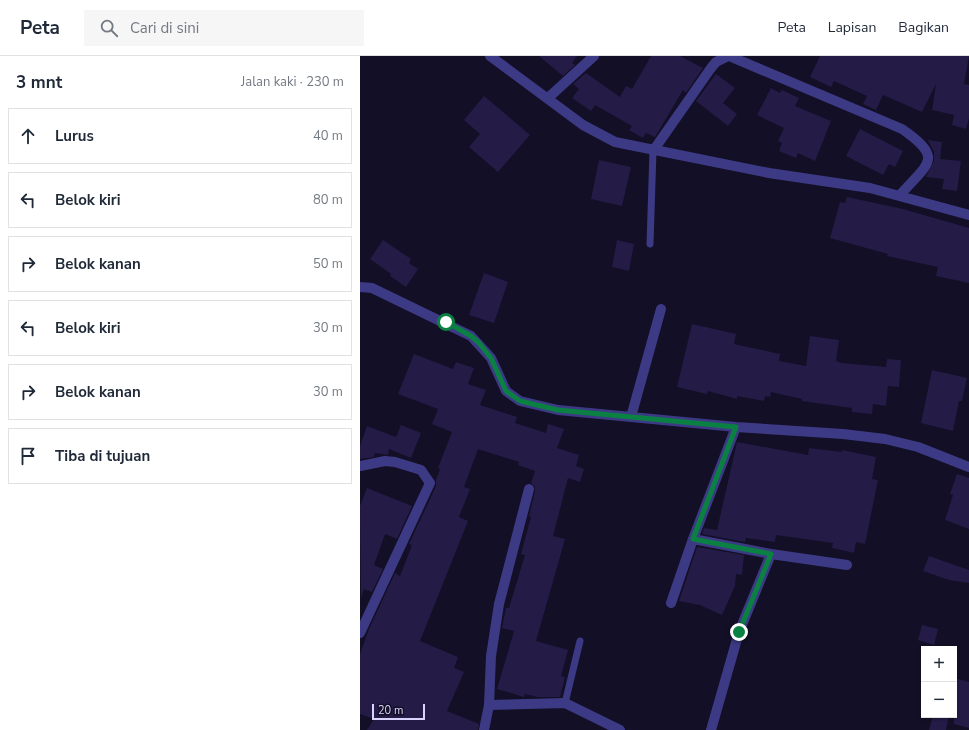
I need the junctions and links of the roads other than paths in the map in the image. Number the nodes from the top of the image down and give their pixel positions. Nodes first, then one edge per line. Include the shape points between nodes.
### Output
1 (490, 56) edge
2 (594, 56) edge
3 (728, 56) edge
4 (548, 98) junction
5 (653, 151) junction
6 (900, 195) junction
7 (969, 215) edge
8 (650, 244) dead end
9 (361, 285) edge
10 (662, 309) dead end
11 (631, 417) junction
12 (736, 427) junction
13 (360, 466) edge
14 (969, 467) edge
15 (529, 488) dead end
16 (693, 539) junction
17 (771, 554) junction
18 (847, 565) dead end
19 (671, 604) dead end
20 (360, 633) edge
21 (580, 641) dead end
22 (565, 703) junction
23 (489, 705) junction
24 (484, 730) edge
25 (620, 730) edge
26 (710, 730) edge

1 - 4 street
2 - 4 street
3 - 5 street via 716,62 711,68
3 - 6 street via 902,130 918,141 926,150 928,164
4 - 5 street via 595,132 615,142
5 - 6 street
5 - 8 lane
6 - 7 street
9 - 11 street via 471,336 491,358 506,391 520,401 558,410
10 - 11 street
11 - 12 street
12 - 14 street via 885,439 918,446
12 - 16 street
13 - 20 street via 384,461 395,462 421,470 430,483
15 - 23 street via 499,604 491,656
16 - 17 street
16 - 19 street
17 - 18 street
17 - 26 street via 739,632
21 - 22 lane
22 - 23 street
22 - 25 street
23 - 24 street

